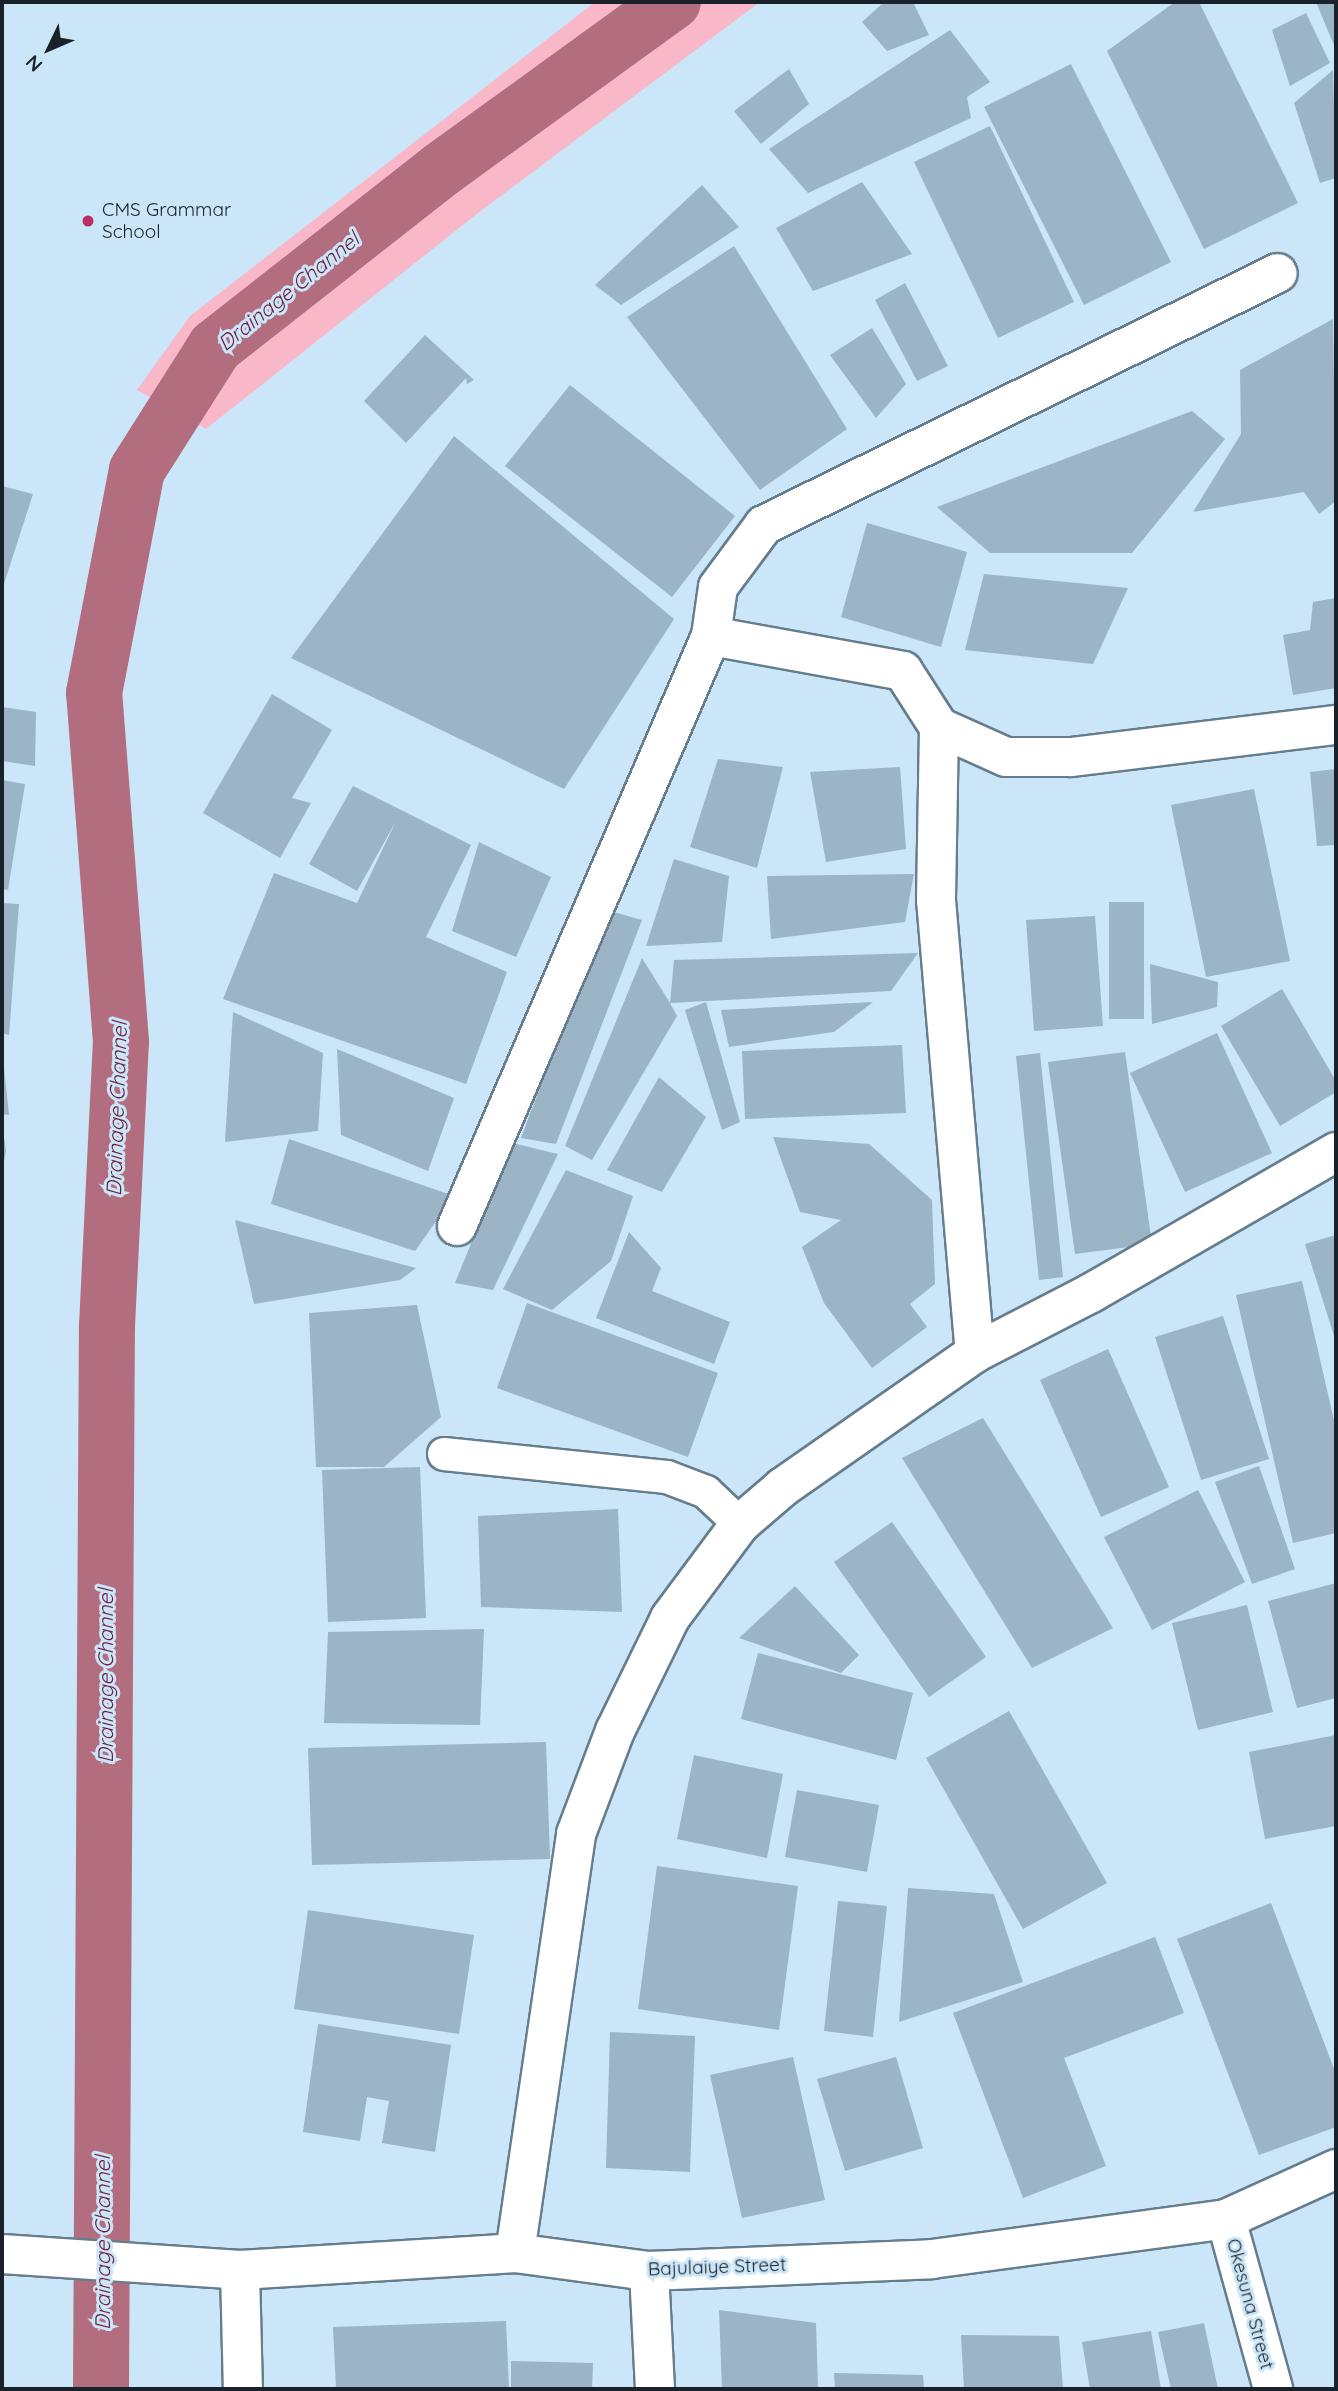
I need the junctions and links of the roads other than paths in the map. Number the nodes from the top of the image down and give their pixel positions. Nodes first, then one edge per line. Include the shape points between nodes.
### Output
1 (1278, 273) dead end
2 (711, 636) junction
3 (1336, 725) edge
4 (939, 727) junction
5 (1336, 1152) edge
6 (457, 1226) dead end
7 (975, 1353) junction
8 (444, 1454) dead end
9 (740, 1524) junction
10 (1336, 2169) edge
11 (1226, 2219) junction
12 (514, 2253) junction
13 (2, 2254) edge
14 (240, 2270) junction
15 (649, 2271) junction
16 (243, 2389) edge
17 (655, 2389) edge
18 (1273, 2389) edge

1 - 2 street via 764,525 718,587
2 - 4 street via 903,671
2 - 6 street
3 - 4 street via 1071,757 1006,757
4 - 7 street via 936,900
5 - 7 street via 1091,1293
7 - 9 street via 783,1487
8 - 9 lane via 667,1477 706,1492
9 - 12 street via 670,1618 615,1731 576,1834
10 - 11 street, Bajulaiye Street
11 - 15 street, Bajulaiye Street via 932,2259
11 - 18 street, Okesuna Street
12 - 14 street, Bajulaiye Street
12 - 15 street, Bajulaiye Street
13 - 14 street, Bajulaiye Street
14 - 16 street
15 - 17 street

